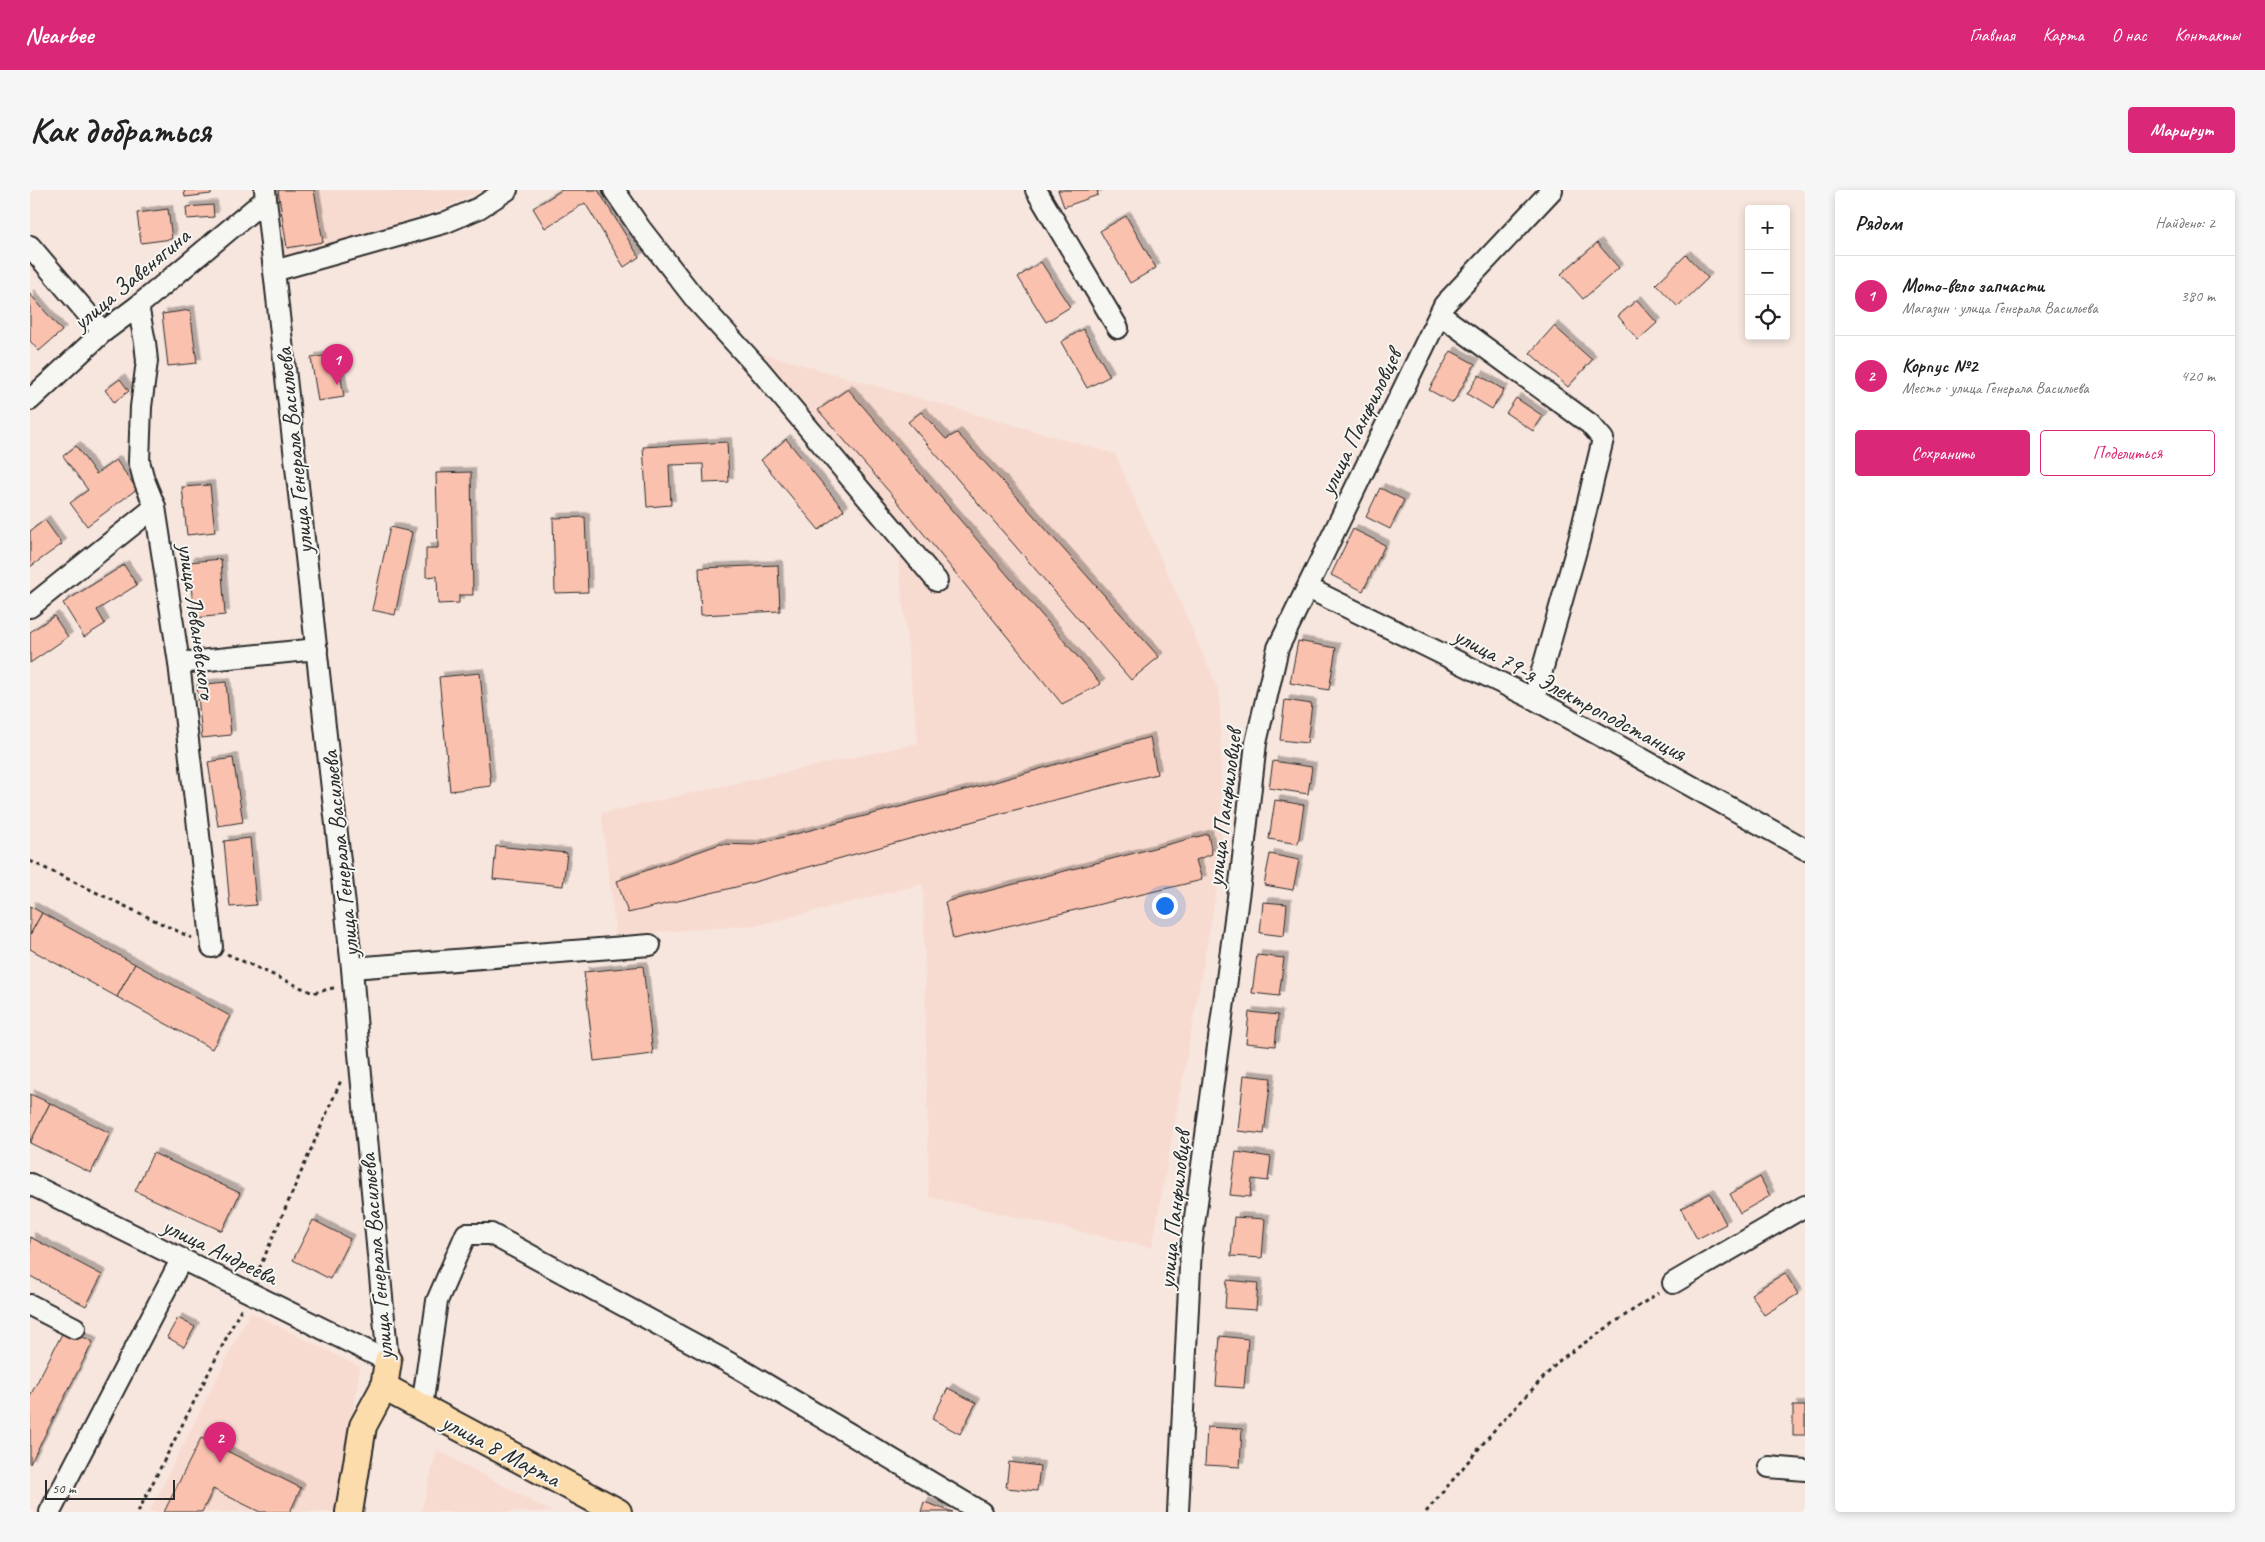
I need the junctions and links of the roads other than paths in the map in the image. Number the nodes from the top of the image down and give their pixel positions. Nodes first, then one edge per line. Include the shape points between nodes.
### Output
1 (507, 190) edge
2 (614, 190) edge
3 (1036, 190) edge
4 (1552, 190) edge
5 (266, 194) edge
6 (30, 246) edge
7 (274, 271) junction
8 (138, 306) junction
9 (1446, 319) dead end
10 (1118, 328) dead end
11 (103, 332) junction
12 (30, 400) edge
13 (155, 507) junction
14 (937, 580) dead end
15 (1308, 588) junction
16 (30, 607) edge
17 (317, 649) junction
18 (179, 663) junction
19 (1534, 699) junction
20 (1804, 846) edge
21 (650, 945) dead end
22 (212, 947) dead end
23 (352, 968) junction
24 (30, 1184) edge
25 (1805, 1206) edge
26 (181, 1260) junction
27 (1673, 1283) road end
28 (30, 1305) edge
29 (75, 1328) dead end
30 (388, 1361) junction
31 (384, 1388) junction
32 (422, 1407) junction
33 (1769, 1467) dead end
34 (1805, 1470) edge
35 (50, 1512) edge
36 (348, 1512) edge
37 (618, 1512) edge
38 (981, 1512) edge
39 (1178, 1512) edge

1 - 7 street via 479,208 444,223
2 - 14 street via 696,300 758,368
3 - 10 street
4 - 15 street, улица Панфиловцев via 1444,305
5 - 7 street, улица Генерала Васильева
5 - 8 street, улица Завенягина
6 - 11 street
7 - 17 street, улица Генерала Васильева
8 - 11 street, улица Завенягина
8 - 13 street, улица Леваневского via 147,361 139,461
9 - 19 street via 1590,424 1603,439 1579,540
11 - 12 street, улица Завенягина
13 - 16 street
13 - 18 street, улица Леваневского
15 - 19 street, улица 79-я Электроподстанция
15 - 39 street, улица Панфиловцев via 1278,648 1256,743 1191,1247
17 - 18 street
17 - 23 street, улица Генерала Васильева
18 - 22 street, улица Леваневского
19 - 20 street, улица 79-я Электроподстанция
21 - 23 street
23 - 30 street, улица Генерала Васильева
24 - 26 street, улица Андреева
25 - 27 street
26 - 30 street, улица Андреева
26 - 35 street
28 - 29 street
30 - 31 main road, улица Генерала Васильева
31 - 32 main road, улица 8 Марта
31 - 36 main road, улица Генерала Васильева via 362,1426
32 - 37 main road, улица 8 Марта
32 - 38 street via 436,1301 466,1234 491,1234 737,1367
33 - 34 street

